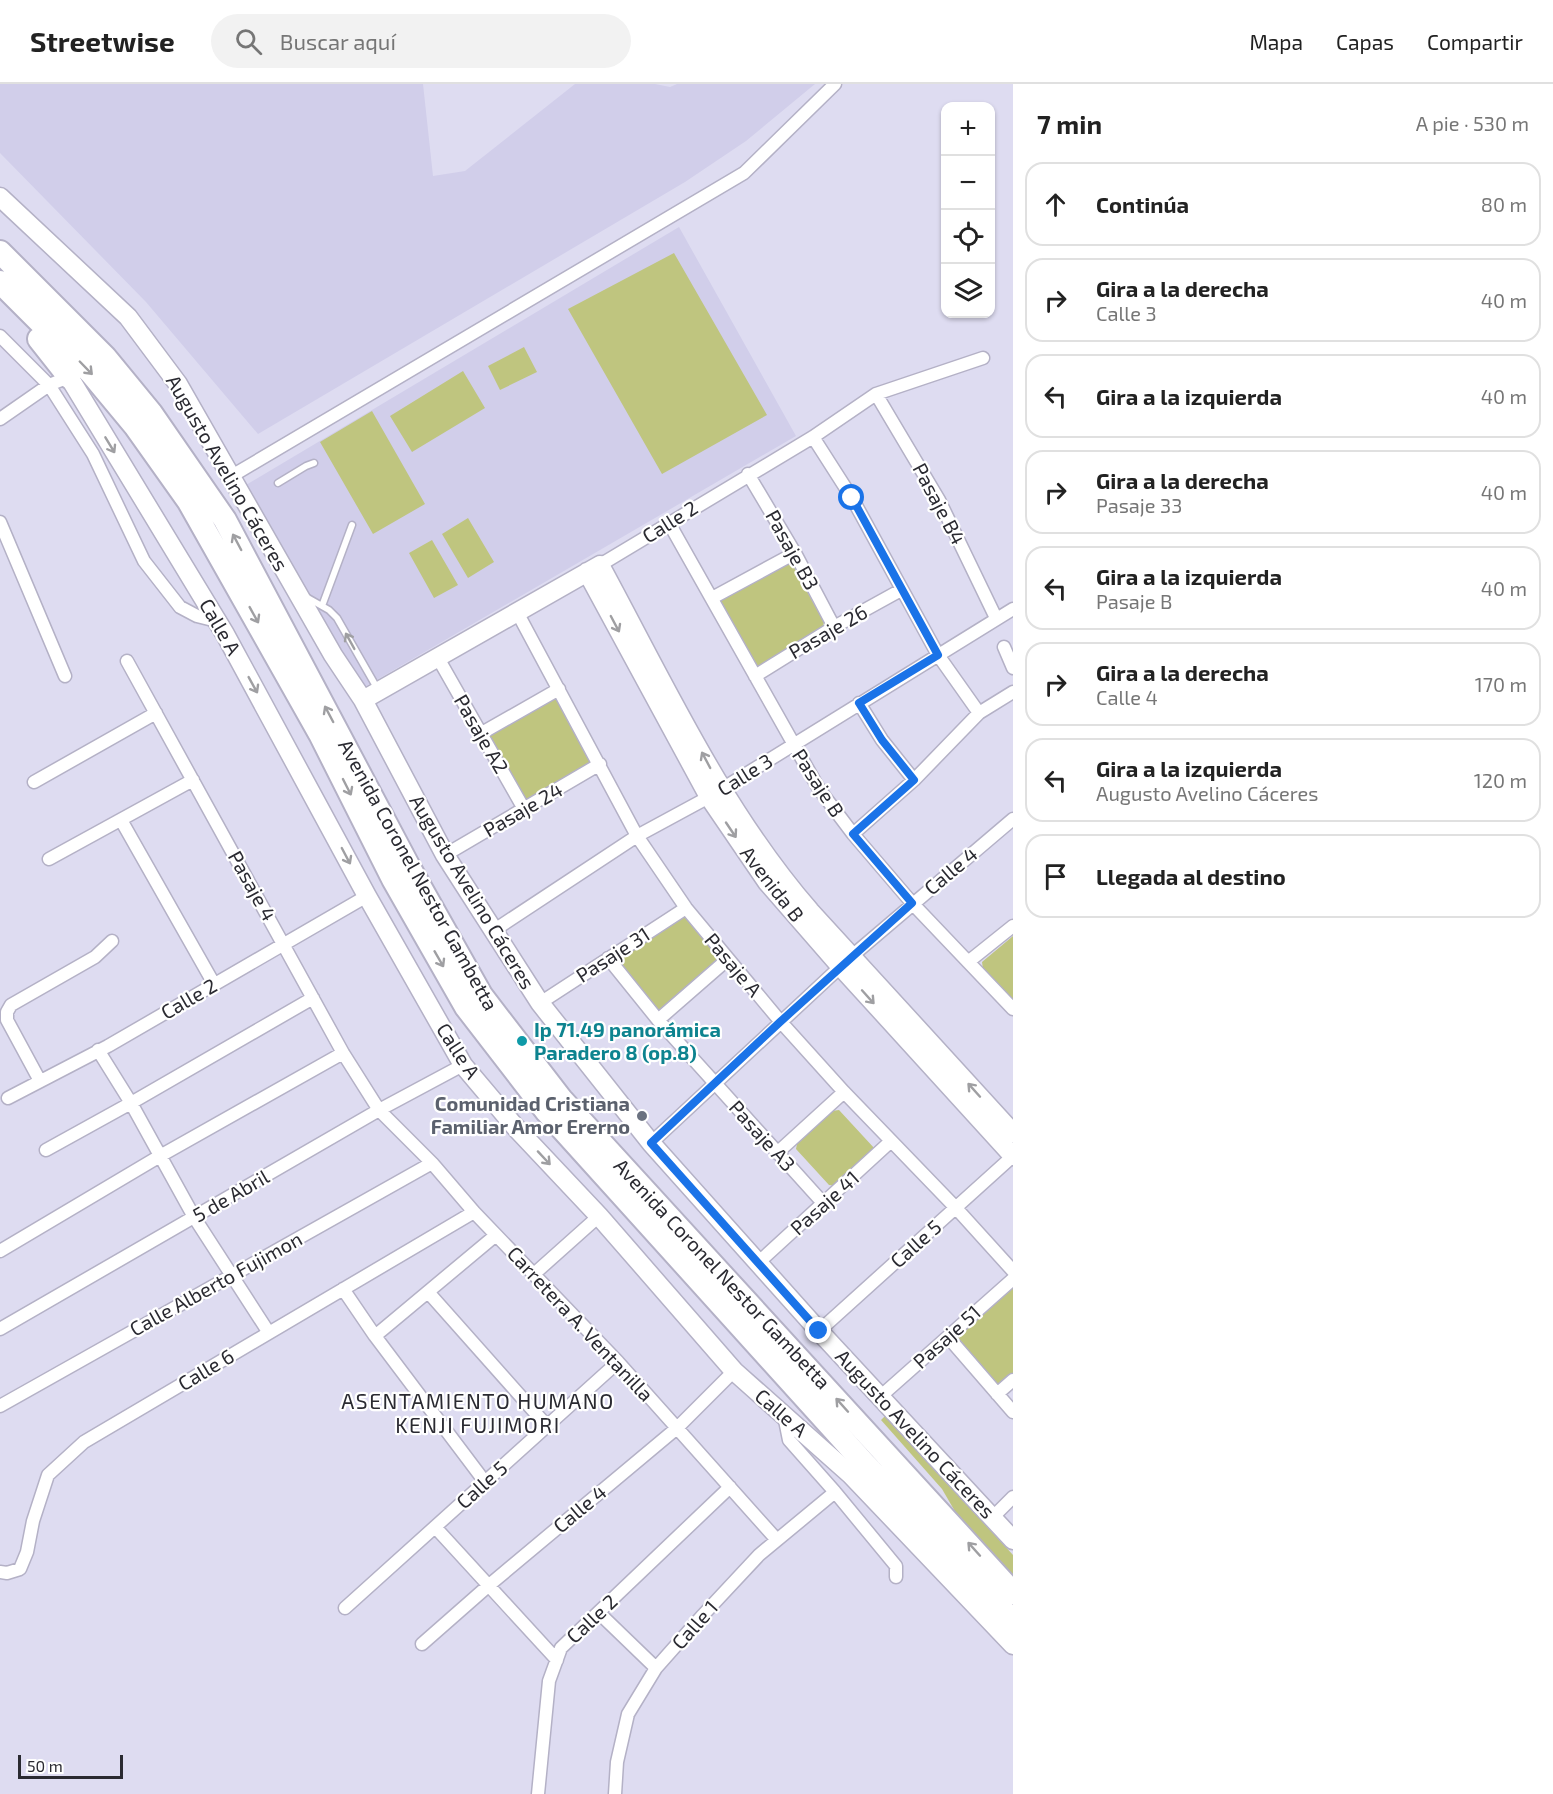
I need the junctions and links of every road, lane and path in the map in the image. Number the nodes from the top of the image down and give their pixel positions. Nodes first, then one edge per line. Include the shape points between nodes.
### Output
1 (835, 84) edge
2 (0, 197) edge
3 (0, 252) edge
4 (0, 283) edge
5 (0, 336) edge
6 (983, 358) dead end
7 (59, 381) junction
8 (876, 394) junction
9 (0, 419) edge
10 (813, 437) junction
11 (314, 463) dead end
12 (748, 474) junction
13 (230, 477) junction
14 (278, 483) dead end
15 (0, 522) edge
16 (669, 523) junction
17 (352, 525) dead end
18 (795, 553) junction
19 (594, 569) junction
20 (901, 590) junction
21 (296, 591) junction
22 (712, 598) junction
23 (322, 606) junction
24 (1013, 609) edge
25 (517, 612) junction
26 (996, 618) junction
27 (217, 621) junction
28 (834, 627) junction
29 (1004, 647) dead end
30 (938, 655) junction
31 (438, 658) junction
32 (127, 661) dead end
33 (1013, 668) edge
34 (65, 676) dead end
35 (755, 676) junction
36 (559, 689) junction
37 (379, 692) junction
38 (1013, 692) edge
39 (363, 700) junction
40 (859, 703) junction
41 (156, 713) junction
42 (979, 713) junction
43 (480, 734) junction
44 (793, 745) junction
45 (600, 764) junction
46 (193, 780) junction
47 (914, 780) junction
48 (34, 782) dead end
49 (715, 793) junction
50 (524, 809) junction
51 (1013, 819) edge
52 (121, 820) junction
53 (853, 834) junction
54 (637, 836) junction
55 (446, 855) junction
56 (49, 859) dead end
57 (367, 896) junction
58 (912, 903) junction
59 (686, 908) junction
60 (1013, 926) edge
61 (493, 931) junction
62 (111, 941) dead end
63 (284, 944) junction
64 (608, 958) junction
65 (728, 959) junction
66 (847, 961) junction
67 (968, 962) junction
68 (214, 984) junction
69 (313, 998) junction
70 (540, 1003) junction
71 (1013, 1009) edge
72 (658, 1020) junction
73 (780, 1022) junction
74 (98, 1050) junction
75 (343, 1053) junction
76 (463, 1065) junction
77 (40, 1080) junction
78 (715, 1084) junction
79 (844, 1092) junction
80 (8, 1098) dead end
81 (131, 1104) junction
82 (379, 1110) junction
83 (1013, 1133) edge
84 (890, 1142) junction
85 (651, 1143) junction
86 (46, 1150) dead end
87 (777, 1153) junction
88 (160, 1156) junction
89 (1013, 1156) edge
90 (432, 1162) junction
91 (824, 1204) junction
92 (956, 1208) junction
93 (474, 1212) junction
94 (598, 1216) junction
95 (194, 1217) junction
96 (496, 1235) junction
97 (0, 1251) edge
98 (759, 1262) junction
99 (1013, 1271) edge
100 (534, 1274) junction
101 (233, 1275) junction
102 (1013, 1279) edge
103 (343, 1289) junction
104 (428, 1292) junction
105 (0, 1329) edge
106 (819, 1331) junction
107 (269, 1333) junction
108 (375, 1336) junction
109 (948, 1337) junction
110 (618, 1362) junction
111 (734, 1371) junction
112 (1013, 1380) edge
113 (997, 1394) junction
114 (881, 1396) junction
115 (0, 1406) edge
116 (1013, 1412) edge
117 (784, 1415) junction
118 (547, 1426) junction
119 (677, 1428) junction
120 (485, 1482) junction
121 (730, 1487) junction
122 (836, 1492) junction
123 (1013, 1497) edge
124 (992, 1518) junction
125 (435, 1527) junction
126 (777, 1540) junction
127 (1013, 1540) edge
128 (0, 1572) edge
129 (896, 1577) dead end
130 (488, 1586) junction
131 (1013, 1593) edge
132 (345, 1608) dead end
133 (599, 1613) junction
134 (1013, 1621) edge
135 (422, 1644) dead end
136 (1013, 1645) edge
137 (557, 1660) junction
138 (656, 1668) junction
139 (538, 1794) edge
140 (615, 1794) edge

1 - 13 street via 744,173
2 - 13 street, Augusto Avelino Cáceres via 128,317 178,384
131 -> 3 highway, Avenida Coronel Nestor Gambetta via 561,1099 481,995 225,520 151,413 105,357
4 - 7 highway
4 -> 134 highway, Avenida Coronel Nestor Gambetta via 91,373 189,502 320,734 393,879 466,1007 547,1112
5 - 7 street
6 - 8 street, Calle 2
7 - 9 street
7 -> 27 street, Calle A
7 - 27 street via 144,561 180,607
8 - 10 street, Calle 2
8 - 26 street, Pasaje B4 via 939,500
10 - 12 street, Calle 2
10 - 20 street via 852,498
11 - 14 lane
12 - 16 street, Calle 2
12 - 18 street, Pasaje B3
13 - 21 street, Augusto Avelino Cáceres
15 - 34 street
16 - 19 street, Calle 2
16 - 22 street, Pasaje B
17 - 23 lane
18 - 22 street
18 - 28 street, Pasaje B3
19 - 25 street, Calle 2
19 - 49 street, Avenida B
20 - 28 street, Pasaje 26
20 - 30 street
21 - 23 lane
21 - 39 street, Augusto Avelino Cáceres
22 - 35 street, Pasaje B
37 -> 23 lane via 337,618
24 - 26 street, Calle 3
25 - 31 street, Calle 2
25 - 36 street, Pasaje A
26 - 30 street, Calle 3
27 -> 57 street, Calle A
28 - 35 street, Pasaje 26
29 - 33 street
30 - 40 street, Calle 3
30 - 42 street
31 - 37 street, Calle 2
31 - 43 street, Pasaje A2
32 - 41 street, Pasaje 4
35 - 44 street, Pasaje B
36 - 43 street
36 - 45 street, Pasaje A
37 - 39 street, Calle 2
38 - 42 street
39 - 55 street, Augusto Avelino Cáceres
40 - 44 street, Calle 3
40 - 47 street
41 - 46 street, Pasaje 4
41 - 48 street
42 - 47 street
43 - 50 street, Pasaje A2
44 - 49 street, Calle 3
44 - 53 street, Pasaje B via 819,789
45 - 50 street, Pasaje 24
45 - 54 street, Pasaje A
46 - 52 street
46 - 63 street, Pasaje 4
47 - 53 street
49 - 54 street, Calle 3
49 - 66 street, Avenida B via 767,882
50 - 55 street, Pasaje 24
51 - 58 street, Calle 4
52 - 56 street
52 - 68 street
53 - 58 street, Pasaje B
54 - 59 street, Pasaje A
54 - 61 street, Calle 3
55 - 61 street, Augusto Avelino Cáceres
57 - 63 street, Calle 2
57 - 76 street, Calle A
58 - 66 street, Calle 4
58 - 67 street, Pasaje B
59 - 64 street, Pasaje 31
59 - 65 street, Pasaje A
60 - 67 street
61 - 70 street, Augusto Avelino Cáceres
62 - 77 street via 94,957 11,1005 7,1012 7,1020
63 - 68 street, Calle 2
63 - 69 street, Pasaje 4
64 - 70 street, Pasaje 31
64 - 72 street, Pasaje A3
65 - 72 street
65 - 73 street, Pasaje A
66 - 73 street, Calle 4
83 -> 66 street, Avenida B
66 -> 89 street, Avenida B
67 - 71 street, Pasaje B
68 - 74 street, Calle 2
69 - 75 street, Pasaje 4
69 - 81 street
70 - 85 street, Augusto Avelino Cáceres
72 - 78 street, Pasaje A3
73 - 78 street, Calle 4
73 - 79 street, Pasaje A
74 - 77 street, Calle 2
74 - 81 street
75 - 82 street, Pasaje 4
75 - 88 street
76 - 82 street, 5 de Abril
76 -> 94 street, Calle A
77 - 80 street, Calle 2
78 - 85 street, Calle 4
78 - 87 street, Pasaje A3
79 - 84 street, Pasaje A
79 - 87 street
81 - 86 street
81 - 88 street
82 - 90 street, Carretera A. Ventanilla
82 - 95 street, 5 de Abril
84 - 91 street, Pasaje 41
84 - 92 street, Pasaje A
85 - 98 street, Augusto Avelino Cáceres
87 - 91 street, Pasaje A3
88 - 95 street
88 - 97 street
89 - 92 street, Calle 5
90 - 93 street, Carretera A. Ventanilla
90 - 101 street, Calle Alberto Fujimon
91 - 98 street, Pasaje 41
92 - 99 street, Pasaje A
92 - 106 street, Calle 5
93 - 96 street, Carretera A. Ventanilla
93 - 103 street, Calle 6
94 - 100 street
94 - 111 street, Calle A
95 - 101 street
95 - 105 street, 5 de Abril
96 - 100 street, Carretera A. Ventanilla
96 - 104 street
98 - 106 street, Augusto Avelino Cáceres
100 - 110 street, Carretera A. Ventanilla
101 - 107 street
101 - 115 street, Calle Alberto Fujimon
102 - 109 street, Pasaje 51
103 - 107 street, Calle 6
103 - 108 street
104 - 108 street
104 - 118 street
106 - 114 street, Augusto Avelino Cáceres
107 - 128 street, Calle 6 via 84,1442 48,1475 20,1569
108 - 120 street
109 - 113 street
109 - 114 street, Pasaje 51
110 - 118 street, Calle 5
110 - 119 street, Carretera A. Ventanilla
111 - 117 street, Calle A
111 - 119 street, Calle 4
112 - 113 street
113 - 116 street
114 - 124 street, Augusto Avelino Cáceres
117 - 122 street via 789,1440
117 - 136 street, Calle A via 851,1475
118 - 120 street, Calle 5
119 - 121 street, Carretera A. Ventanilla
119 - 130 street, Calle 4
120 - 125 street, Calle 5
121 - 126 street, Carretera A. Ventanilla
121 - 133 street, Calle 2
122 - 126 street, Calle 1
122 - 129 street via 896,1566
123 - 124 street
124 - 127 street, Augusto Avelino Cáceres
125 - 130 street
125 - 132 street, Calle 5
126 - 138 street, Calle 1
130 - 135 street, Calle 4
130 - 137 street
133 - 137 street, Calle 2 via 561,1648
133 - 138 street
137 - 139 street, Calle 2 via 549,1681
138 - 140 street, Calle 1 via 628,1714 617,1762

